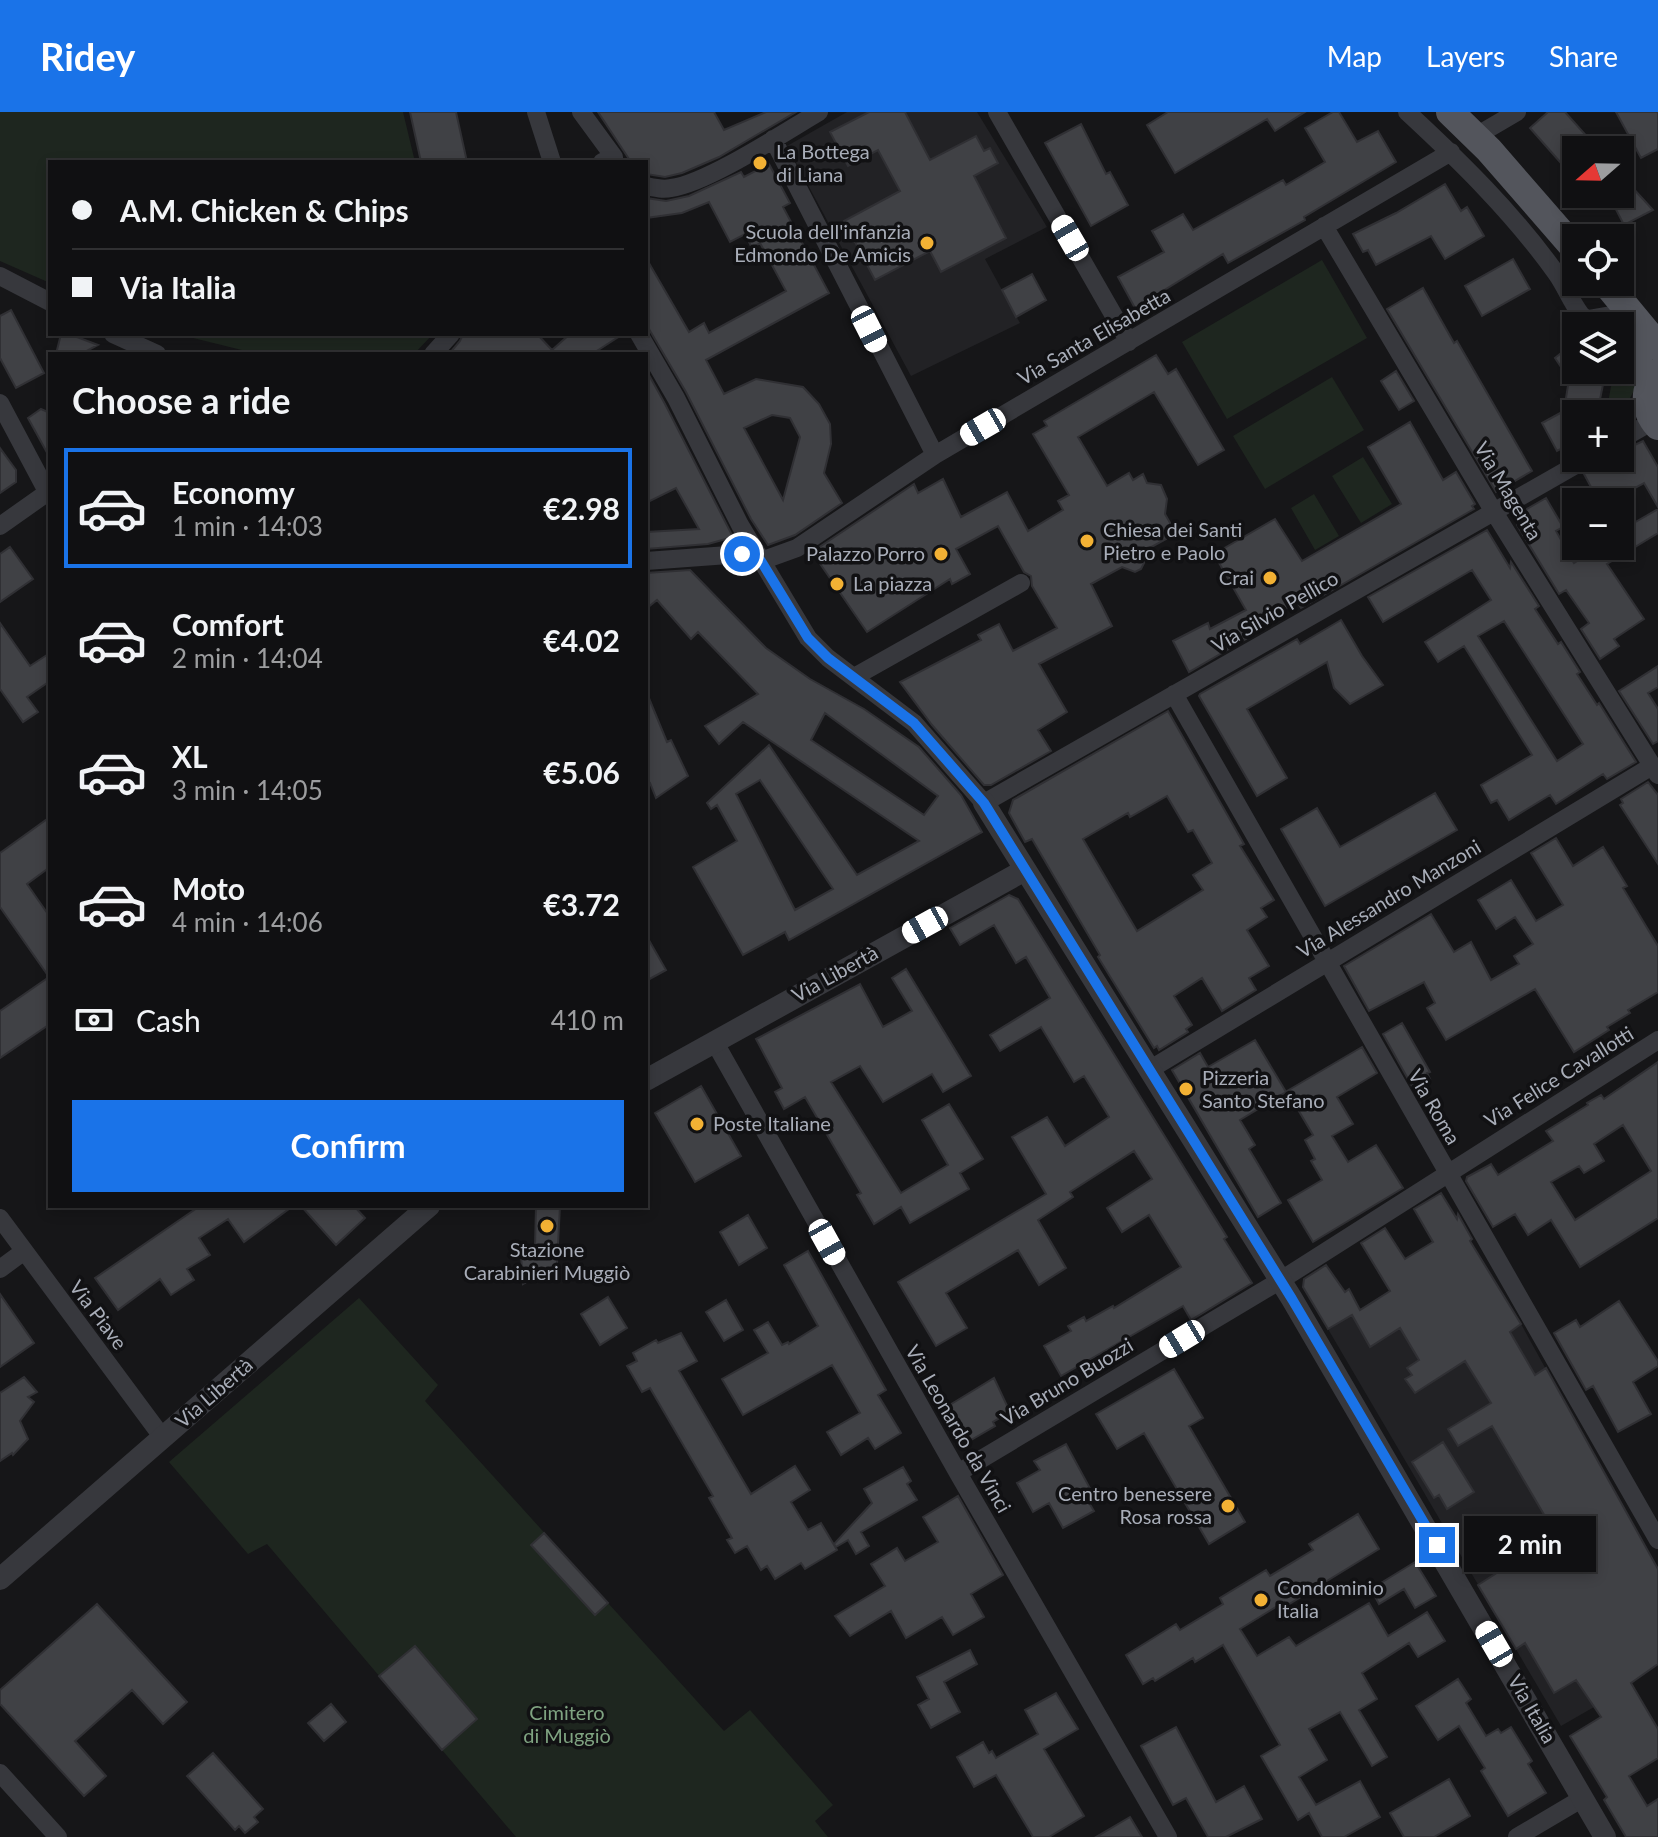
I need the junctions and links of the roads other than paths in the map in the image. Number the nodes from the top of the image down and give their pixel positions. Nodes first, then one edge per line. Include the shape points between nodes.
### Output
1 (536, 112) edge
2 (581, 112) edge
3 (819, 112) edge
4 (997, 112) edge
5 (1407, 112) edge
6 (1450, 112) edge
7 (1517, 112) edge
8 (1476, 136) junction
9 (773, 139) junction
10 (1451, 152) junction
11 (551, 160) edge
12 (611, 160) edge
13 (648, 186) edge
14 (1534, 204) junction
15 (1324, 226) junction
16 (1562, 235) edge
17 (1562, 243) edge
18 (0, 276) edge
19 (1617, 296) edge
20 (48, 301) edge
21 (1580, 312) edge
22 (117, 336) edge
23 (449, 336) edge
24 (640, 336) edge
25 (1129, 342) junction
26 (1658, 346) edge
27 (1634, 350) edge
28 (153, 352) edge
29 (435, 352) edge
30 (1654, 378) edge
31 (0, 403) edge
32 (1656, 423) edge
33 (1634, 433) edge
34 (935, 455) junction
35 (1564, 472) edge
36 (48, 493) edge
37 (48, 496) edge
38 (1494, 512) junction
39 (0, 526) edge
40 (648, 561) edge
41 (761, 561) junction
42 (1021, 583) dead end
43 (854, 677) junction
44 (1174, 694) junction
45 (1655, 771) edge
46 (984, 803) junction
47 (1025, 870) junction
48 (1327, 963) junction
49 (1658, 1040) edge
50 (714, 1041) junction
51 (1149, 1070) junction
52 (648, 1079) edge
53 (1447, 1174) junction
54 (427, 1208) edge
55 (0, 1218) edge
56 (23, 1252) junction
57 (0, 1269) edge
58 (1281, 1280) junction
59 (163, 1438) junction
60 (958, 1473) junction
61 (1658, 1540) edge
62 (0, 1579) edge
63 (0, 1773) edge
64 (1583, 1798) junction
65 (47, 1833) edge
66 (1168, 1837) edge
67 (1517, 1837) edge
68 (1605, 1837) edge

1 - 11 street
2 - 12 street
3 - 9 street
4 - 25 street
5 - 10 street
6 - 8 main road
7 - 8 street
8 - 14 main road
9 - 13 street via 682,186
9 - 34 street
10 - 15 street, Via Santa Elisabetta
10 - 21 street via 1506,210 1558,275
14 - 16 main road
14 - 17 main road
15 - 25 street, Via Santa Elisabetta
15 - 38 street, Via Magenta
18 - 20 street
19 - 26 main road
22 - 28 street
23 - 29 street
24 - 41 street
25 - 34 street, Via Santa Elisabetta
27 - 30 main road
30 - 32 main road via 1646,396
31 - 36 street
32 - 33 street
34 - 41 street, Via Santa Elisabetta via 797,548
35 - 38 street, Via Silvio Pellico
37 - 39 street
38 - 44 street, Via Silvio Pellico
38 - 45 street, Via Magenta
40 - 41 street via 742,554
41 - 43 street via 808,638
42 - 43 street
43 - 46 street via 914,723
44 - 46 street, Via Silvio Pellico
44 - 48 street, Via Roma
45 - 48 street, Via Alessandro Manzoni
46 - 47 street, Via Italia
47 - 50 street, Via Libertà
47 - 51 street, Via Italia
48 - 51 street, Via Alessandro Manzoni
48 - 53 street, Via Roma
49 - 53 street, Via Felice Cavallotti
50 - 52 street, Via Libertà
50 - 60 street, Via Leonardo da Vinci
51 - 58 street, Via Italia
53 - 58 street, Via Felice Cavallotti
53 - 61 street, Via Roma
54 - 59 street, Via Libertà
55 - 56 street, Via Piave
56 - 57 street
56 - 59 street, Via Piave
58 - 60 street, Via Bruno Buozzi
58 - 64 street, Via Italia
59 - 62 street, Via Libertà
60 - 66 street, Via Leonardo da Vinci
63 - 65 street
64 - 67 street
64 - 68 street, Via Italia

